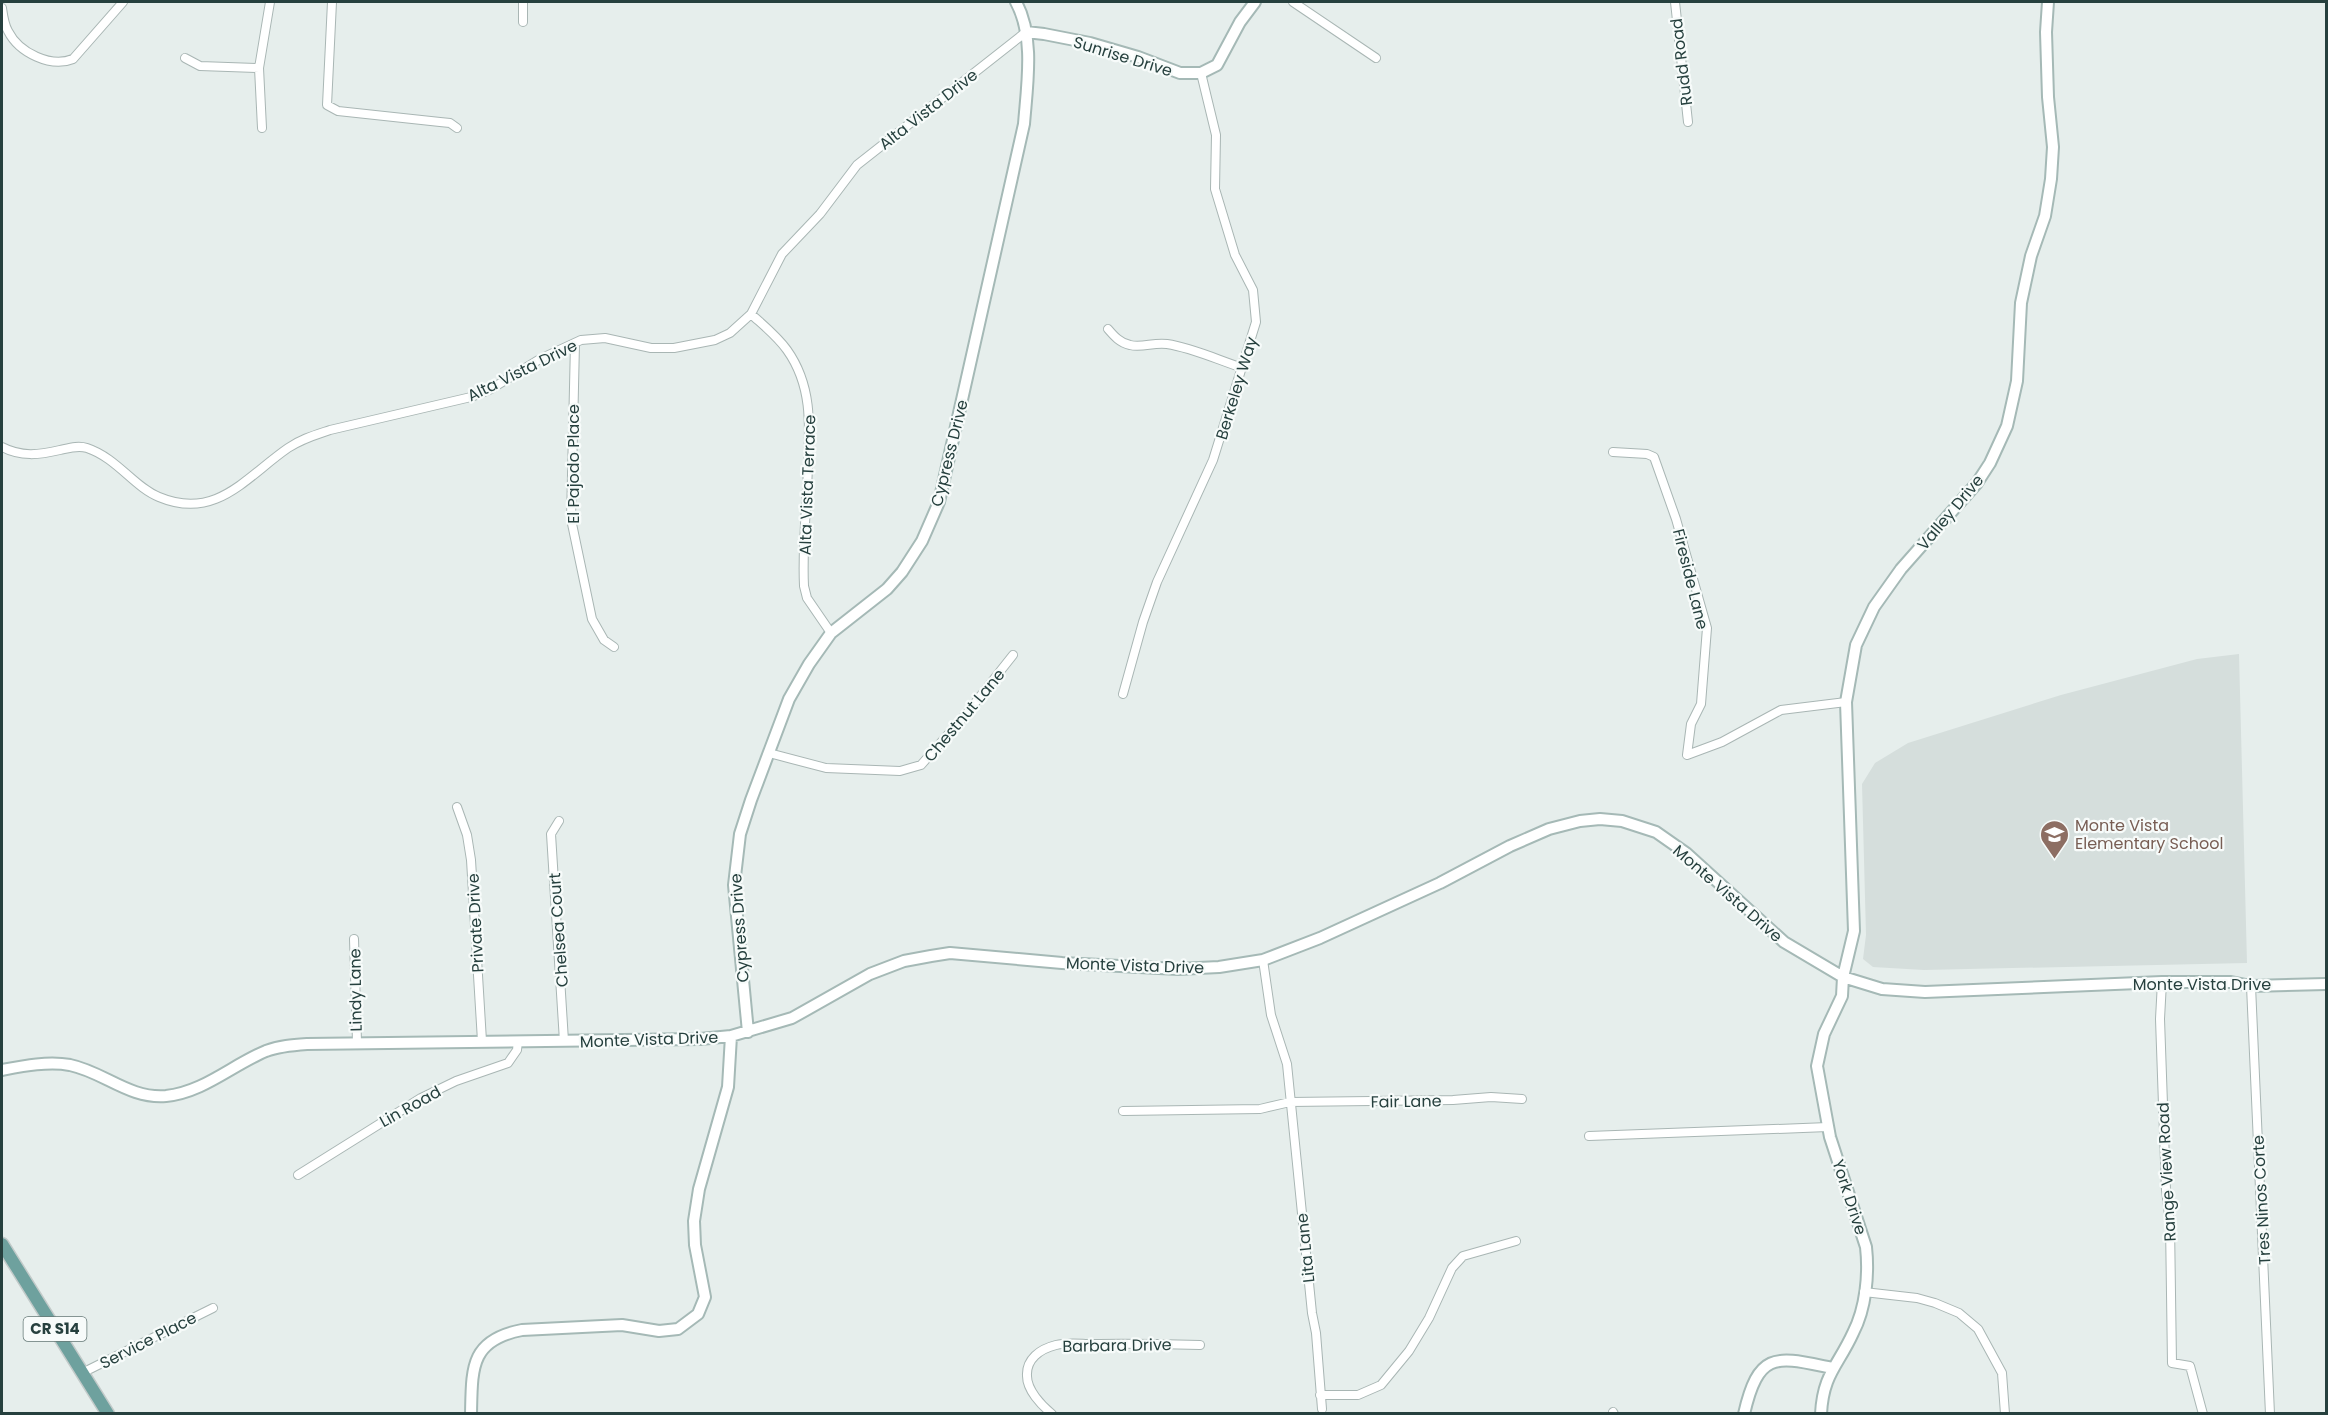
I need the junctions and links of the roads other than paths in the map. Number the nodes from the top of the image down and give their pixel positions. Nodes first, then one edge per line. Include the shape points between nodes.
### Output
1 (123, 2) edge
2 (270, 2) edge
3 (332, 2) edge
4 (523, 2) edge
5 (1016, 2) edge
6 (1255, 2) edge
7 (1293, 2) edge
8 (1675, 2) edge
9 (2048, 2) edge
10 (2, 8) edge
11 (524, 22) dead end
12 (1026, 32) junction
13 (185, 58) dead end
14 (1376, 58) dead end
15 (259, 68) junction
16 (1201, 73) junction
17 (1688, 122) dead end
18 (262, 128) dead end
19 (457, 128) dead end
20 (751, 314) junction
21 (1108, 329) dead end
22 (575, 343) junction
23 (1243, 368) junction
24 (2, 447) edge
25 (1613, 452) dead end
26 (831, 633) junction
27 (614, 647) dead end
28 (1013, 655) dead end
29 (1123, 694) dead end
30 (1846, 702) junction
31 (769, 753) junction
32 (457, 807) dead end
33 (559, 821) dead end
34 (354, 939) dead end
35 (1263, 960) junction
36 (1843, 977) junction
37 (2162, 982) junction
38 (2326, 984) edge
39 (2251, 986) junction
40 (748, 1032) junction
41 (731, 1036) junction
42 (482, 1041) junction
43 (518, 1041) junction
44 (564, 1041) junction
45 (357, 1042) junction
46 (2, 1070) edge
47 (1522, 1099) dead end
48 (1290, 1102) junction
49 (1123, 1111) dead end
50 (1828, 1127) junction
51 (1588, 1136) dead end
52 (298, 1174) dead end
53 (1516, 1241) dead end
54 (2, 1244) edge
55 (1864, 1292) junction
56 (213, 1308) dead end
57 (1200, 1345) dead end
58 (1833, 1368) junction
59 (82, 1373) junction
60 (1320, 1395) junction
61 (1322, 1409) dead end
62 (108, 1413) edge
63 (471, 1413) edge
64 (1052, 1413) edge
65 (1744, 1413) edge
66 (1821, 1413) edge
67 (2005, 1413) edge
68 (2203, 1413) edge
69 (2270, 1413) edge

1 - 10 street via 74,59 66,62 31,54 10,34
2 - 15 street
3 - 19 street via 327,105 338,111 450,123
4 - 11 street
5 - 12 main road
6 - 16 main road via 1217,65
7 - 14 street
8 - 17 street, Rudd Road
9 - 30 main road, Valley Drive via 2051,179 2021,303 2017,381 2007,426 1977,483 1901,569 1874,607 1856,645
12 - 16 main road, Sunrise Drive via 1090,43 1180,73
12 - 20 street, Alta Vista Drive via 857,165 830,202 782,254
12 - 26 main road, Cypress Drive via 1028,83 1024,124 939,502 922,541 902,572 887,589
13 - 15 street via 200,66
15 - 18 street
16 - 23 street, Berkeley Way via 1216,135 1215,189 1235,255 1253,290 1257,322
20 - 22 street, Alta Vista Drive via 730,333 696,345 660,348 605,338
20 - 26 street, Alta Vista Terrace via 787,350 808,397 804,586 807,598
21 - 23 street via 1127,345 1178,346
22 - 24 street, Alta Vista Drive via 471,397 308,437 235,490 209,502 179,503 157,496 106,457 86,448 29,455
22 - 27 street, El Pajodo Place via 571,519 592,619 604,640
23 - 29 street, Berkeley Way via 1213,460 1157,582
25 - 30 street, Fireside Lane via 1654,457 1707,628 1701,704 1691,724 1687,755 1722,742 1781,710
26 - 31 main road, Cypress Drive via 789,699
28 - 31 street, Chestnut Lane via 921,765 912,769 826,768
30 - 36 main road, Valley Drive via 1854,931
31 - 40 main road, Cypress Drive via 740,834 734,869 734,905
32 - 42 street, Private Drive via 471,860
33 - 44 street, Chelsea Court via 551,834
34 - 45 street, Lindy Lane
35 - 36 main road, Monte Vista Drive via 1320,938 1549,829 1600,819 1622,821 1656,832 1784,942
35 - 40 main road, Monte Vista Drive via 1178,969 950,953 904,961 870,974 792,1018
35 - 48 street, Lita Lane via 1271,1015 1287,1064
36 - 37 main road, Monte Vista Drive via 1882,989 1925,992
36 - 50 main road, York Drive via 1842,996 1824,1034 1817,1066
37 - 39 main road, Monte Vista Drive via 2231,982
37 - 68 street, Range View Road via 2160,1030 2170,1224 2172,1363 2190,1366
38 - 39 main road, Monte Vista Drive
39 - 69 street, Tres Ninos Corte
40 - 41 main road, Monte Vista Drive
41 - 44 main road, Monte Vista Drive via 700,1040
41 - 63 main road via 728,1087 699,1189 694,1221 705,1297 698,1314 678,1329 659,1331 622,1325 507,1333 491,1340 479,1352 471,1380
42 - 43 main road, Monte Vista Drive
42 - 45 main road, Monte Vista Drive
43 - 44 main road, Monte Vista Drive
43 - 52 street, Lin Road via 508,1063 421,1098
45 - 46 main road, Monte Vista Drive via 266,1051 206,1084 167,1096 129,1091 72,1065
47 - 48 street, Fair Lane via 1491,1096
48 - 49 street via 1260,1109
48 - 60 street, Lita Lane
50 - 51 street
50 - 55 main road, York Drive via 1866,1247
53 - 60 street via 1463,1256 1452,1268 1409,1351 1381,1385 1358,1395
54 - 59 main road, CR S14
55 - 58 main road, York Drive via 1854,1333
55 - 67 street via 1935,1303 1959,1313 1978,1329 2002,1373
56 - 59 street, Service Place
57 - 64 street, Barbara Drive via 1056,1345 1029,1360 1026,1369 1027,1380 1041,1404
58 - 65 main road via 1786,1359 1769,1364 1750,1387
58 - 66 main road, York Drive via 1822,1394
59 - 62 main road, CR S14
60 - 61 street, Lita Lane

